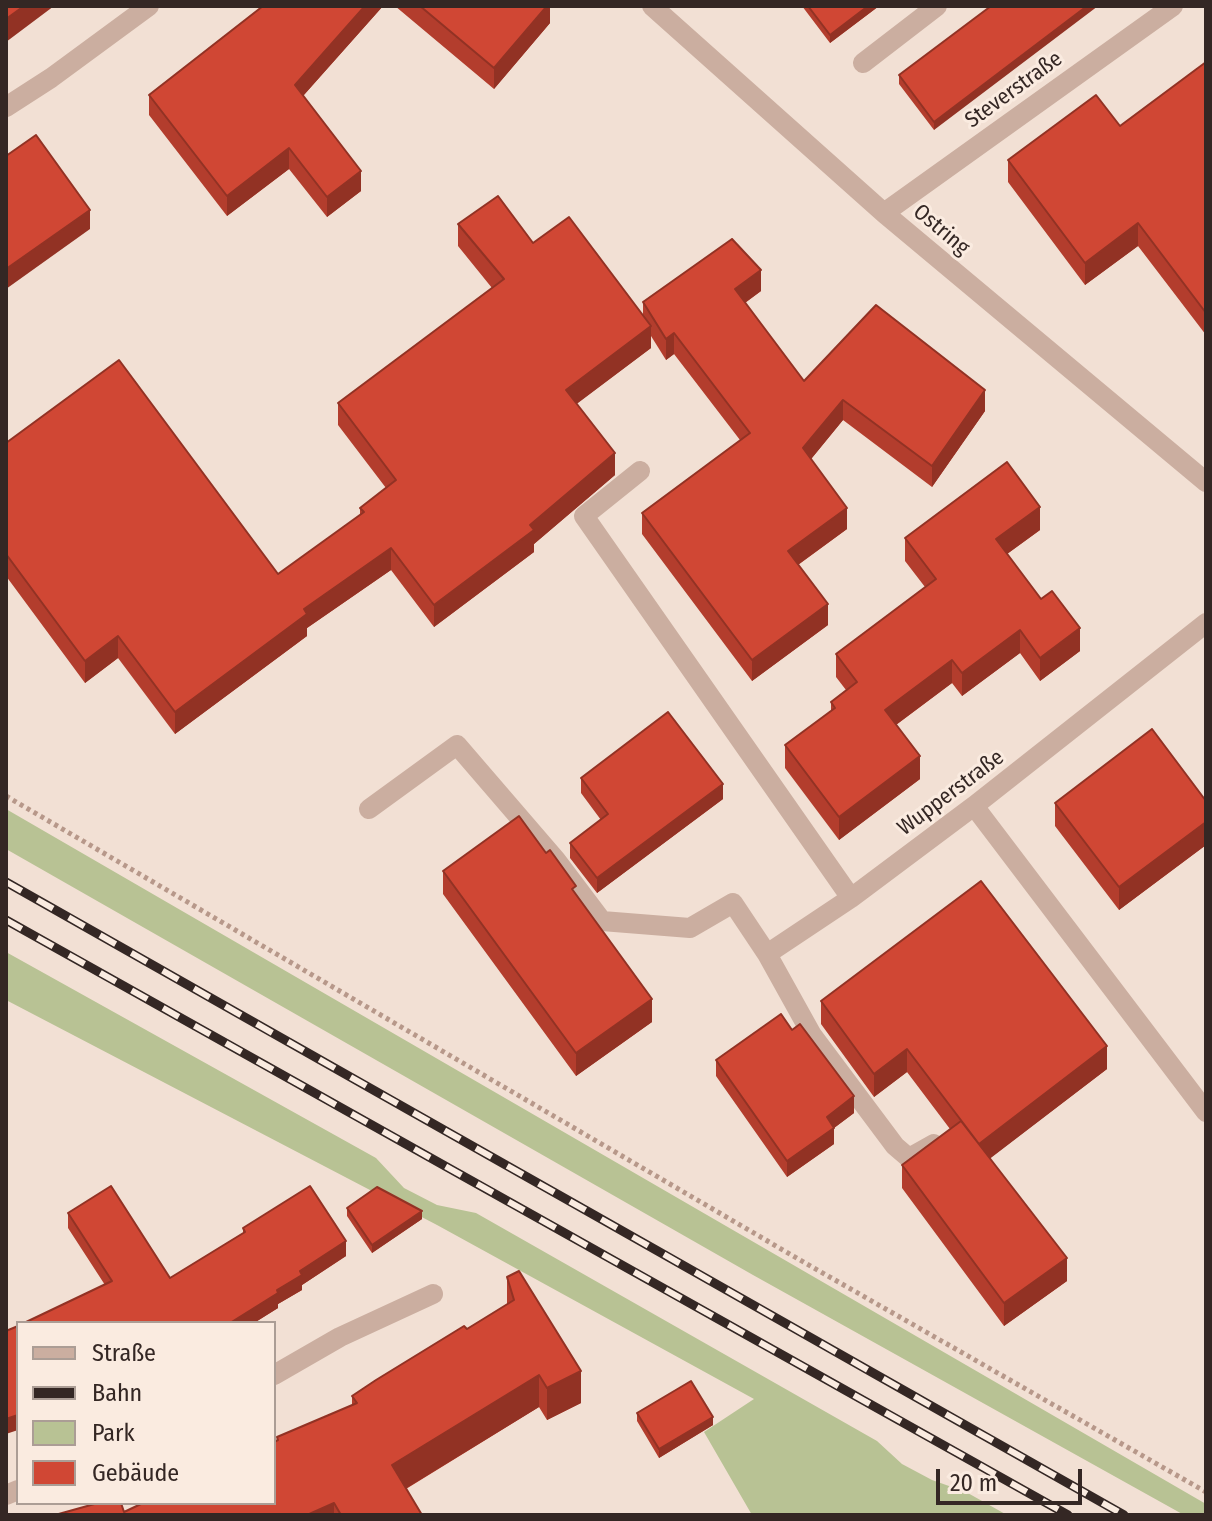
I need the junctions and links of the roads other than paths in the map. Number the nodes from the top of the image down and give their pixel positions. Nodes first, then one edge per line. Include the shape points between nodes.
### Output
1 (149, 6) edge
2 (652, 6) edge
3 (937, 6) edge
4 (1173, 6) edge
5 (863, 63) dead end
6 (6, 107) edge
7 (884, 213) junction
8 (640, 471) dead end
9 (1206, 482) edge
10 (1206, 623) edge
11 (974, 806) junction
12 (369, 809) dead end
13 (851, 898) junction
14 (767, 954) junction
15 (1206, 1112) edge
16 (934, 1144) edge
17 (433, 1294) dead end
18 (276, 1374) edge

1 - 6 street
2 - 7 street, Ostring
3 - 5 street
4 - 7 street, Steverstraße
7 - 9 street, Ostring
8 - 13 street via 584,516
10 - 11 street, Wupperstraße
11 - 13 street, Wupperstraße
11 - 15 street
12 - 14 street via 457,745 602,921 690,928 733,903
13 - 14 street, Wupperstraße
14 - 16 street via 812,1035 895,1146 909,1158
17 - 18 street

